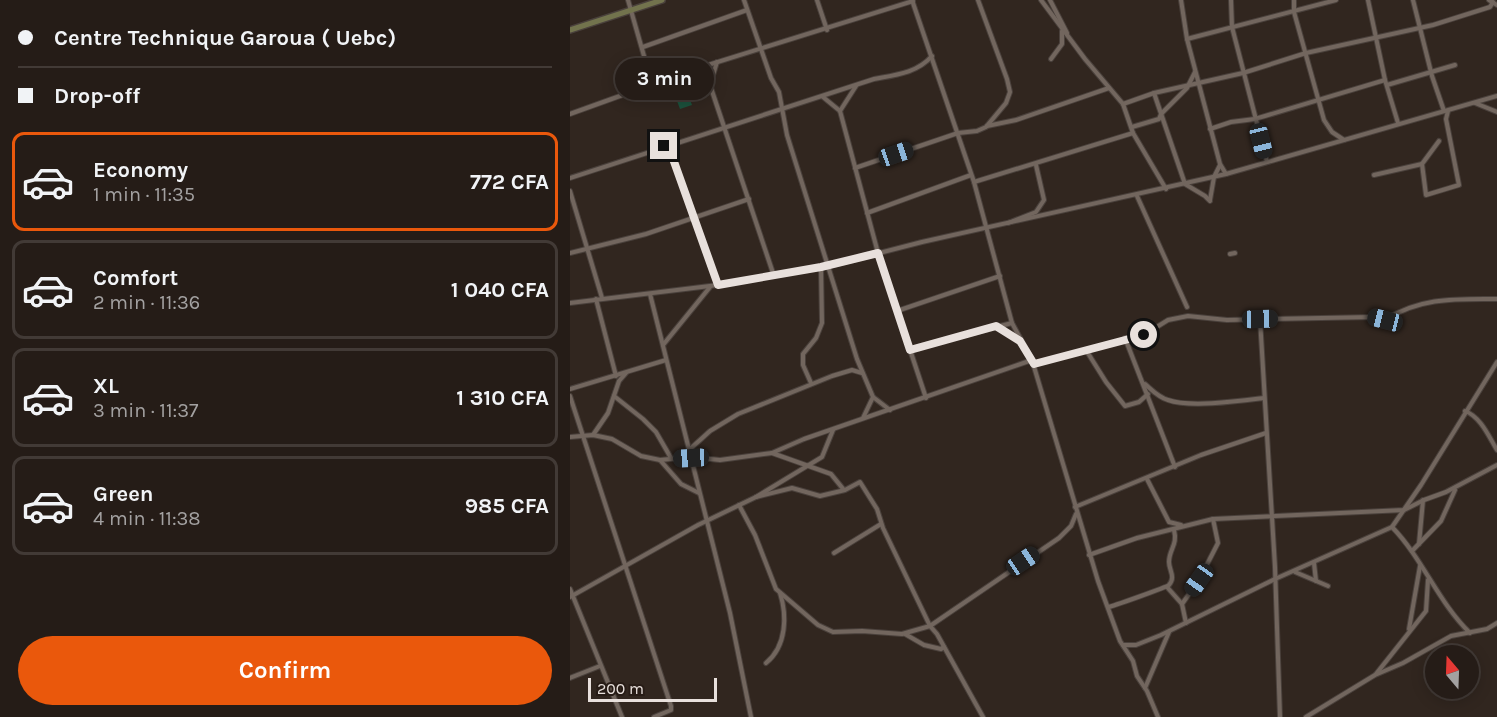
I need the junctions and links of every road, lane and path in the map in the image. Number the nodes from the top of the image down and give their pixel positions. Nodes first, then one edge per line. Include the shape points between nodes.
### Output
1 (628, 0) edge
2 (662, 0) edge
3 (744, 0) edge
4 (817, 0) edge
5 (978, 0) edge
6 (1041, 0) edge
7 (1050, 0) edge
8 (1181, 0) edge
9 (1231, 0) edge
10 (1294, 0) edge
11 (1336, 0) edge
12 (1368, 0) edge
13 (1413, 0) edge
14 (913, 1) edge
15 (1493, 2) edge
16 (631, 10) junction
17 (747, 10) junction
18 (1294, 12) junction
19 (1421, 26) junction
20 (1232, 27) junction
21 (1061, 28) junction
22 (570, 30) edge
23 (827, 30) junction
24 (1375, 36) junction
25 (1068, 37) junction
26 (1187, 39) junction
27 (643, 47) junction
28 (761, 48) junction
29 (1306, 53) junction
30 (932, 56) junction
31 (1051, 59) dead end
32 (717, 62) junction
33 (1455, 66) dead end
34 (648, 70) junction
35 (693, 70) junction
36 (1196, 71) junction
37 (1431, 71) junction
38 (1243, 73) junction
39 (662, 80) junction
40 (1386, 83) junction
41 (857, 84) junction
42 (1199, 84) junction
43 (710, 85) junction
44 (646, 86) junction
45 (1110, 88) junction
46 (1187, 88) junction
47 (1154, 93) junction
48 (823, 96) junction
49 (1497, 96) edge
50 (1319, 101) junction
51 (1474, 103) junction
52 (1123, 104) junction
53 (782, 109) junction
54 (840, 111) junction
55 (1446, 111) junction
56 (1254, 112) junction
57 (1497, 112) edge
58 (570, 114) edge
59 (1161, 114) junction
60 (1266, 115) junction
61 (721, 117) junction
62 (1256, 119) junction
63 (1398, 123) junction
64 (986, 127) junction
65 (1132, 127) junction
66 (724, 128) junction
67 (1210, 129) junction
68 (714, 131) junction
69 (958, 133) junction
70 (1133, 133) junction
71 (1345, 140) junction
72 (678, 141) junction
73 (1439, 141) dead end
74 (664, 146) junction
75 (672, 156) junction
76 (1267, 162) junction
77 (1220, 164) junction
78 (1422, 164) junction
79 (1036, 165) junction
80 (855, 168) junction
81 (1226, 174) junction
82 (971, 175) junction
83 (1374, 175) dead end
84 (1214, 177) junction
85 (570, 178) edge
86 (974, 182) junction
87 (1185, 184) junction
88 (1166, 189) junction
89 (570, 191) edge
90 (1137, 196) junction
91 (749, 199) junction
92 (867, 213) junction
93 (694, 218) junction
94 (1005, 225) junction
95 (987, 228) junction
96 (588, 248) junction
97 (570, 253) edge
98 (878, 253) junction
99 (828, 266) junction
100 (821, 267) junction
101 (774, 276) junction
102 (1000, 276) junction
103 (718, 285) junction
104 (710, 286) junction
105 (650, 294) junction
106 (602, 298) junction
107 (1497, 299) edge
108 (596, 300) junction
109 (570, 303) edge
110 (1188, 307) dead end
111 (897, 311) junction
112 (1260, 319) junction
113 (1011, 323) junction
114 (996, 326) junction
115 (1125, 338) junction
116 (1020, 341) junction
117 (663, 345) junction
118 (910, 350) junction
119 (1086, 350) junction
120 (857, 359) junction
121 (666, 360) junction
122 (1033, 362) junction
123 (1496, 365) edge
124 (852, 370) junction
125 (626, 373) junction
126 (862, 373) junction
127 (616, 376) junction
128 (811, 383) junction
129 (1144, 383) junction
130 (570, 389) edge
131 (1148, 394) junction
132 (570, 396) edge
133 (614, 396) junction
134 (873, 397) junction
135 (926, 398) junction
136 (1264, 398) junction
137 (890, 410) junction
138 (1465, 411) junction
139 (862, 420) junction
140 (833, 430) junction
141 (1266, 433) junction
142 (593, 435) junction
143 (583, 436) junction
144 (570, 437) edge
145 (1497, 450) edge
146 (689, 451) junction
147 (771, 453) junction
148 (671, 458) junction
149 (691, 458) junction
150 (660, 460) junction
151 (808, 465) junction
152 (1497, 465) edge
153 (1175, 467) junction
154 (1147, 478) junction
155 (1458, 487) junction
156 (845, 490) junction
157 (699, 493) junction
158 (756, 497) junction
159 (1424, 500) junction
160 (739, 505) junction
161 (1075, 507) junction
162 (1404, 510) junction
163 (1077, 513) junction
164 (1270, 518) junction
165 (1213, 519) junction
166 (706, 522) junction
167 (881, 524) junction
168 (1185, 525) junction
169 (1392, 527) junction
170 (1174, 530) junction
171 (1419, 544) junction
172 (1412, 551) junction
173 (834, 553) dead end
174 (1089, 555) junction
175 (1314, 563) junction
176 (1420, 564) junction
177 (626, 566) junction
178 (1294, 572) junction
179 (1275, 579) junction
180 (1428, 579) junction
181 (1316, 581) junction
182 (1328, 586) dead end
183 (1167, 587) junction
184 (570, 589) edge
185 (780, 592) junction
186 (571, 596) edge
187 (1182, 604) junction
188 (1106, 605) junction
189 (1458, 622) junction
190 (1186, 623) junction
191 (1497, 623) edge
192 (930, 626) junction
193 (1409, 630) junction
194 (1169, 632) junction
195 (1470, 633) junction
196 (904, 634) junction
197 (1458, 635) junction
198 (1122, 645) junction
199 (945, 647) junction
200 (766, 663) dead end
201 (600, 666) junction
202 (1375, 675) junction
203 (570, 678) edge
204 (1145, 688) junction
205 (622, 717) edge
206 (654, 717) edge
207 (751, 717) edge
208 (983, 717) edge
209 (1158, 717) edge
210 (1280, 717) edge
211 (1306, 717) edge

1 - 16 street
2 - 16 main road
3 - 17 street
4 - 23 street
5 - 64 street via 1010,92
6 - 21 street
7 - 25 street
8 - 26 street
9 - 20 street
10 - 18 street
11 - 18 street
12 - 24 street
13 - 19 street
14 - 23 street
14 - 30 street
15 - 19 street via 1490,7
16 - 22 main road
16 - 27 street
17 - 27 street
17 - 28 street
18 - 20 street
18 - 29 street
19 - 24 street
19 - 37 street
20 - 26 street
20 - 38 street
21 - 25 street
21 - 31 street via 1062,44
23 - 28 street
24 - 29 street
24 - 40 street
25 - 45 street
26 - 36 street
27 - 34 street
28 - 32 street
28 - 53 street
29 - 38 street
29 - 50 street
30 - 41 street via 921,67
30 - 69 street
32 - 35 street
32 - 43 street
33 - 37 street
34 - 39 street
34 - 44 street
35 - 39 street
35 - 43 street
36 - 42 street
36 - 46 street
37 - 40 street
37 - 55 street
38 - 42 street
38 - 56 street
39 - 44 street
40 - 50 street
40 - 63 street
41 - 48 street
41 - 54 street
42 - 46 street
42 - 67 street
43 - 61 street
44 - 58 street
45 - 52 street
45 - 64 street
46 - 47 street
46 - 59 street
47 - 52 street
47 - 59 street
48 - 53 street
48 - 54 street
49 - 51 street
50 - 60 street
50 - 71 street via 1327,127
51 - 55 street
51 - 57 street
52 - 65 street
53 - 66 street
53 - 99 street
54 - 80 street
55 - 63 street
55 - 78 street via 1459,185 1426,195
56 - 60 street
56 - 62 street
59 - 65 street via 1159,119
59 - 87 street
60 - 62 street
61 - 66 street
61 - 68 street
62 - 67 street
62 - 76 street
63 - 71 street
64 - 69 street
65 - 70 street
66 - 68 street
66 - 91 street
67 - 77 street
68 - 72 street
69 - 80 street
69 - 82 street
70 - 79 street
70 - 88 street
71 - 76 street
72 - 74 street
72 - 75 street
73 - 78 street
74 - 75 street
74 - 85 street
75 - 93 street
76 - 81 street
77 - 81 street
77 - 84 street
78 - 83 street
79 - 86 street
79 - 94 street via 1044,200 1036,212
80 - 92 street
81 - 84 street
82 - 86 street
82 - 92 street
84 - 87 street
84 - 87 street via 1210,201
86 - 95 street
87 - 88 street
88 - 90 street
89 - 96 street
90 - 94 street
90 - 110 street
91 - 93 street
91 - 101 street
92 - 98 street
93 - 96 street
93 - 103 street
94 - 95 street
95 - 98 street
95 - 102 street
96 - 97 street
96 - 106 street
98 - 99 street
98 - 111 street
99 - 100 street
99 - 120 street
100 - 101 street
100 - 128 street via 822,323 802,360
101 - 103 street
102 - 111 street
102 - 113 street
103 - 104 street
104 - 105 street
104 - 117 street
105 - 106 street
105 - 117 street
106 - 108 street
107 - 112 street via 1423,303 1403,308 1385,320
108 - 109 street
108 - 127 street
111 - 118 street
112 - 115 street via 1188,316 1168,320 1144,335
112 - 136 street
113 - 114 street
113 - 116 street
113 - 122 street
114 - 116 street
114 - 118 street
115 - 119 street
115 - 129 street
116 - 122 street
117 - 121 street
118 - 135 street
119 - 122 street
119 - 131 street via 1125,406
120 - 124 street
120 - 126 street
121 - 125 street
121 - 146 street
122 - 135 street
122 - 161 street
123 - 138 street
124 - 126 street
124 - 128 street
125 - 127 street
125 - 133 street
126 - 134 street
127 - 130 street
128 - 146 street via 722,422
129 - 131 street
129 - 136 street via 1175,402
131 - 153 street
132 - 143 street
133 - 142 street
133 - 148 street via 656,432
134 - 137 street
134 - 139 street
135 - 137 street
136 - 141 street
137 - 139 street
138 - 145 street via 1475,417
138 - 162 street
139 - 140 street
140 - 147 street
140 - 151 street via 822,457
141 - 153 street
141 - 164 street
142 - 143 street
142 - 150 street
143 - 144 street
143 - 177 street
146 - 149 street
147 - 149 street via 720,460
147 - 151 street
148 - 149 street
148 - 150 street
149 - 157 street
150 - 157 street via 681,484
151 - 156 street via 831,474
151 - 158 street
152 - 155 street
153 - 154 street
154 - 161 street
154 - 168 street via 1169,522
155 - 159 street
155 - 171 street via 1441,521
156 - 158 street via 820,496 792,488
156 - 167 street via 860,482 877,509
157 - 166 street
158 - 160 street
159 - 162 street
159 - 171 street
160 - 166 street
160 - 185 street via 755,535 772,583
161 - 163 street
162 - 164 street
162 - 169 street
163 - 174 street
163 - 192 street via 1059,538
164 - 165 street
164 - 179 street
165 - 168 street
165 - 187 street via 1218,543
166 - 177 street
166 - 207 street
167 - 173 street
167 - 192 street
168 - 170 street
169 - 172 street
169 - 175 street
170 - 174 street
170 - 183 street via 1176,542 1169,562 1172,579
171 - 172 street
172 - 176 street
174 - 188 street
175 - 178 street
175 - 181 street
176 - 180 street
176 - 193 street
177 - 186 street
177 - 206 street via 671,706 671,710
178 - 179 street
178 - 181 street
179 - 190 street
179 - 210 street
180 - 189 street
180 - 193 street via 1426,610
181 - 182 street
183 - 187 street
183 - 188 street via 1109,608
184 - 186 street
185 - 196 street via 825,631
185 - 200 street via 785,622 779,649
186 - 201 street
187 - 190 street
188 - 198 street
189 - 195 street
189 - 197 street
190 - 194 street
191 - 195 street
192 - 196 street
192 - 199 street
193 - 202 street
194 - 198 street via 1136,645
194 - 204 street
195 - 197 street
196 - 199 street via 924,645
197 - 202 street
198 - 204 street
199 - 208 street
201 - 203 street
201 - 205 street
202 - 211 street
204 - 209 street

